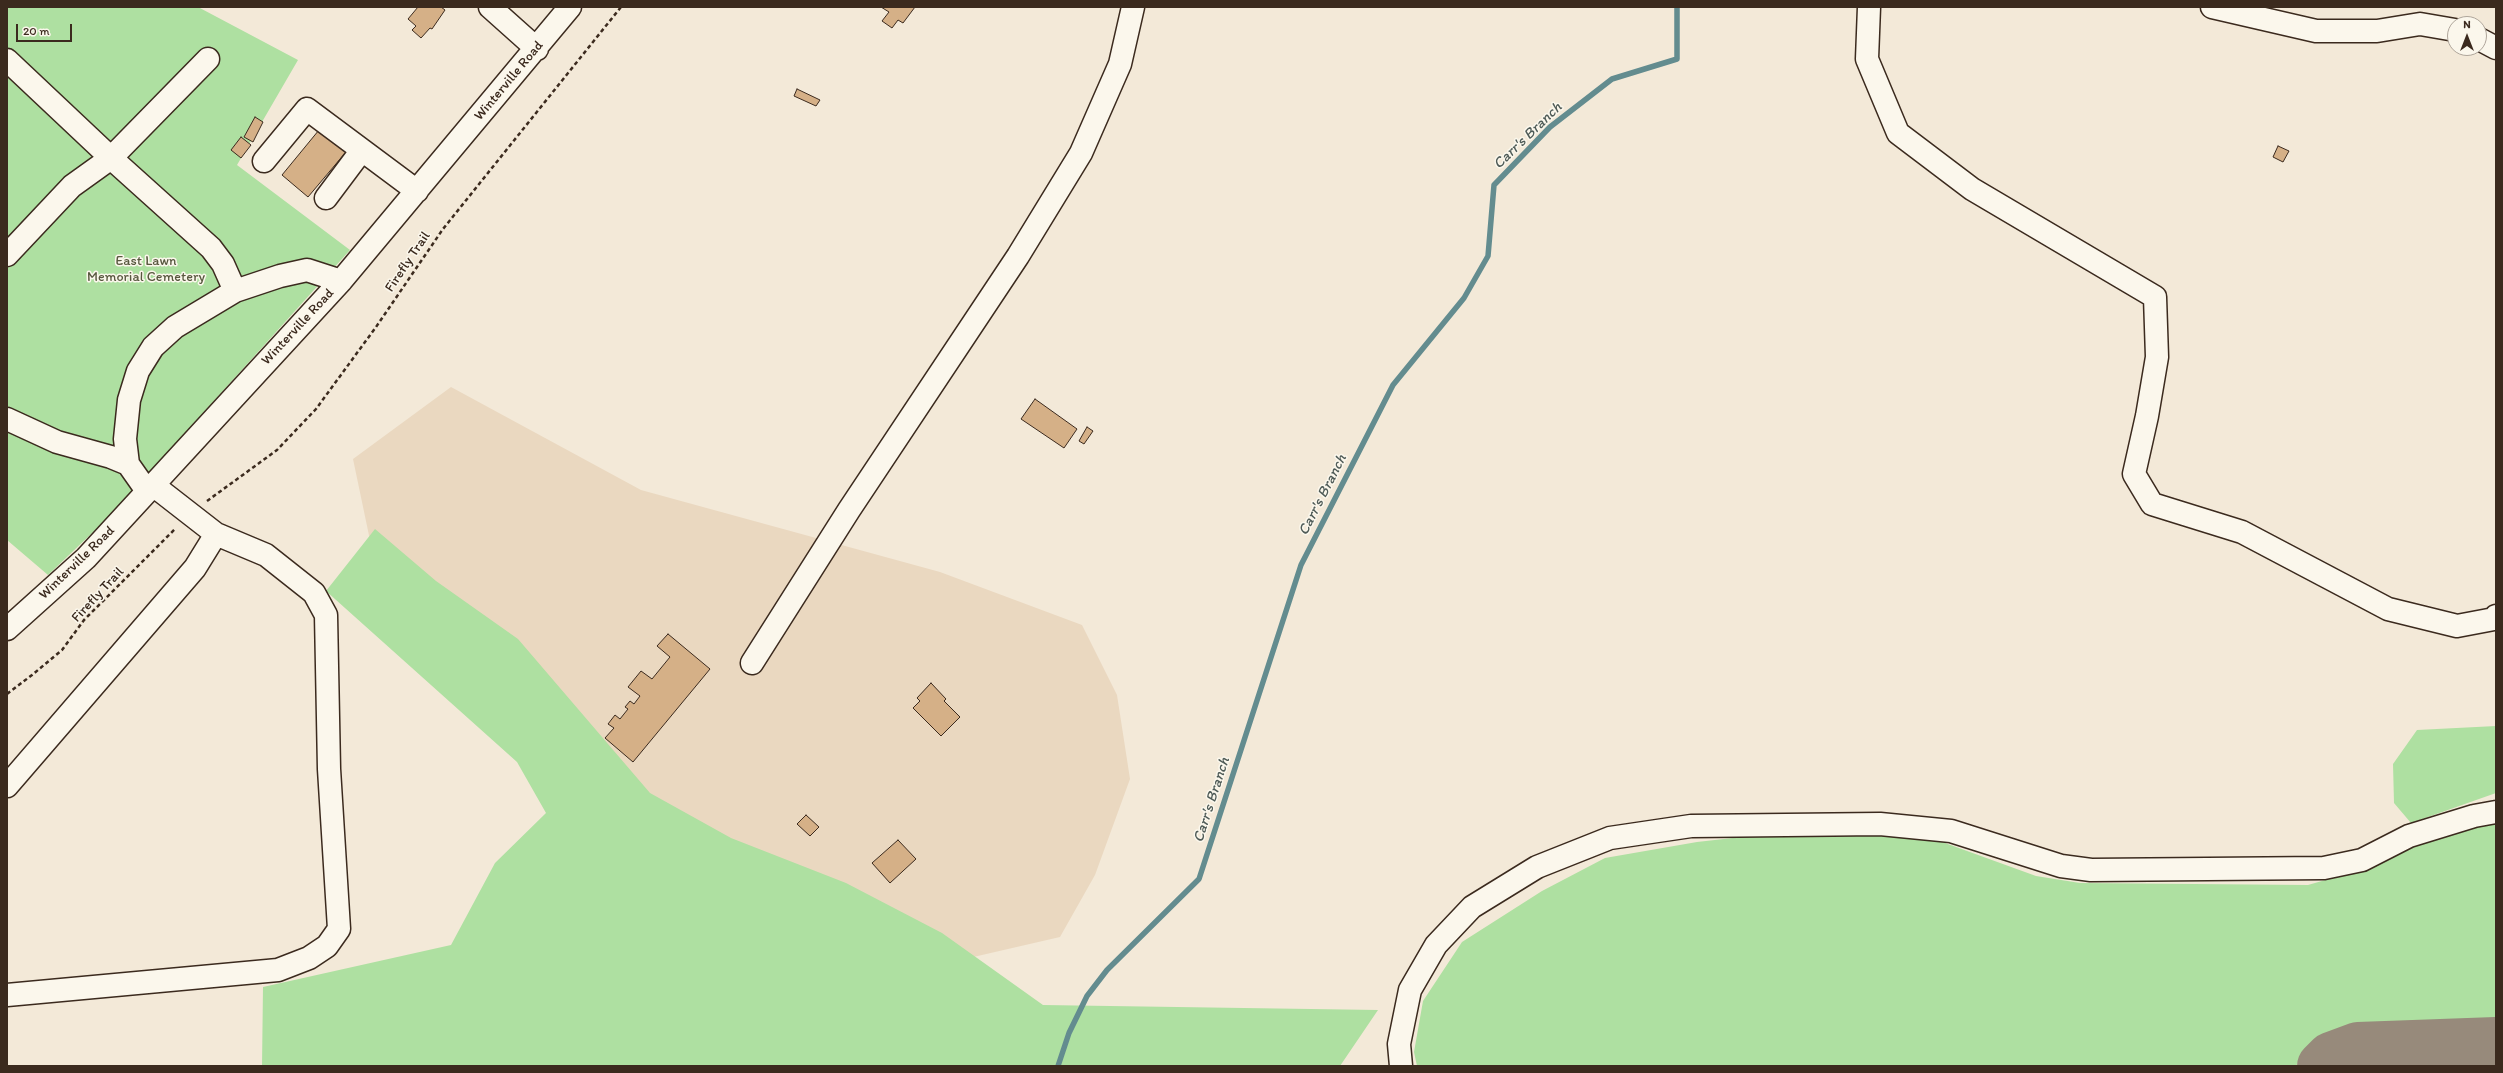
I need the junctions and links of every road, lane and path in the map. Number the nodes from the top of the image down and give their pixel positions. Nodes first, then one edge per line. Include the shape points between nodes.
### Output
1 (490, 7) edge
2 (570, 7) edge
3 (621, 7) edge
4 (1133, 7) edge
5 (1870, 7) edge
6 (2212, 7) edge
7 (2447, 29) edge
8 (2487, 43) edge
9 (537, 48) junction
10 (2496, 48) edge
11 (208, 59) dead end
12 (7, 60) edge
13 (362, 150) junction
14 (111, 158) junction
15 (264, 161) dead end
16 (417, 191) junction
17 (326, 198) dead end
18 (7, 256) edge
19 (341, 281) junction
20 (235, 291) junction
21 (7, 419) edge
22 (128, 464) junction
23 (150, 488) junction
24 (201, 505) dead end
25 (178, 527) dead end
26 (216, 534) junction
27 (2496, 616) edge
28 (7, 629) edge
29 (752, 664) dead end
30 (7, 694) edge
31 (7, 786) edge
32 (2496, 812) edge
33 (7, 995) edge
34 (1401, 1066) edge

1 - 9 street
2 - 9 street, Winterville Road
3 - 24 path, Firefly Trail via 444,228 316,409 276,450
4 - 29 street via 1120,64 1081,153 1018,256 853,503
5 - 27 street via 1866,59 1898,133 1972,189 2155,297 2156,357 2147,416 2134,474 2152,504 2242,532 2388,609 2457,626 2494,619
6 - 7 street via 2316,31 2377,31 2420,24
8 - 10 street
9 - 16 street, Winterville Road
11 - 14 street
12 - 14 street
13 - 15 street via 307,109
13 - 16 street
13 - 17 street
14 - 18 street via 72,186
14 - 20 street via 211,248 223,264
16 - 19 street, Winterville Road
19 - 20 street via 307,270
19 - 23 street, Winterville Road
20 - 22 street via 175,328 153,347 138,371 128,400 125,439
21 - 22 street via 57,442
22 - 23 street
23 - 26 street
23 - 28 street, Winterville Road via 86,558
25 - 30 path, Firefly Trail via 84,620 62,650
26 - 31 street via 195,568
26 - 33 street via 266,555 314,593 326,615 329,769 339,929 327,946 309,958 278,970
32 - 34 street via 2409,836 2362,860 2324,868 2091,870 2061,866 1950,831 1880,824 1691,826 1610,838 1530,871 1472,907 1436,945 1410,990 1399,1044

